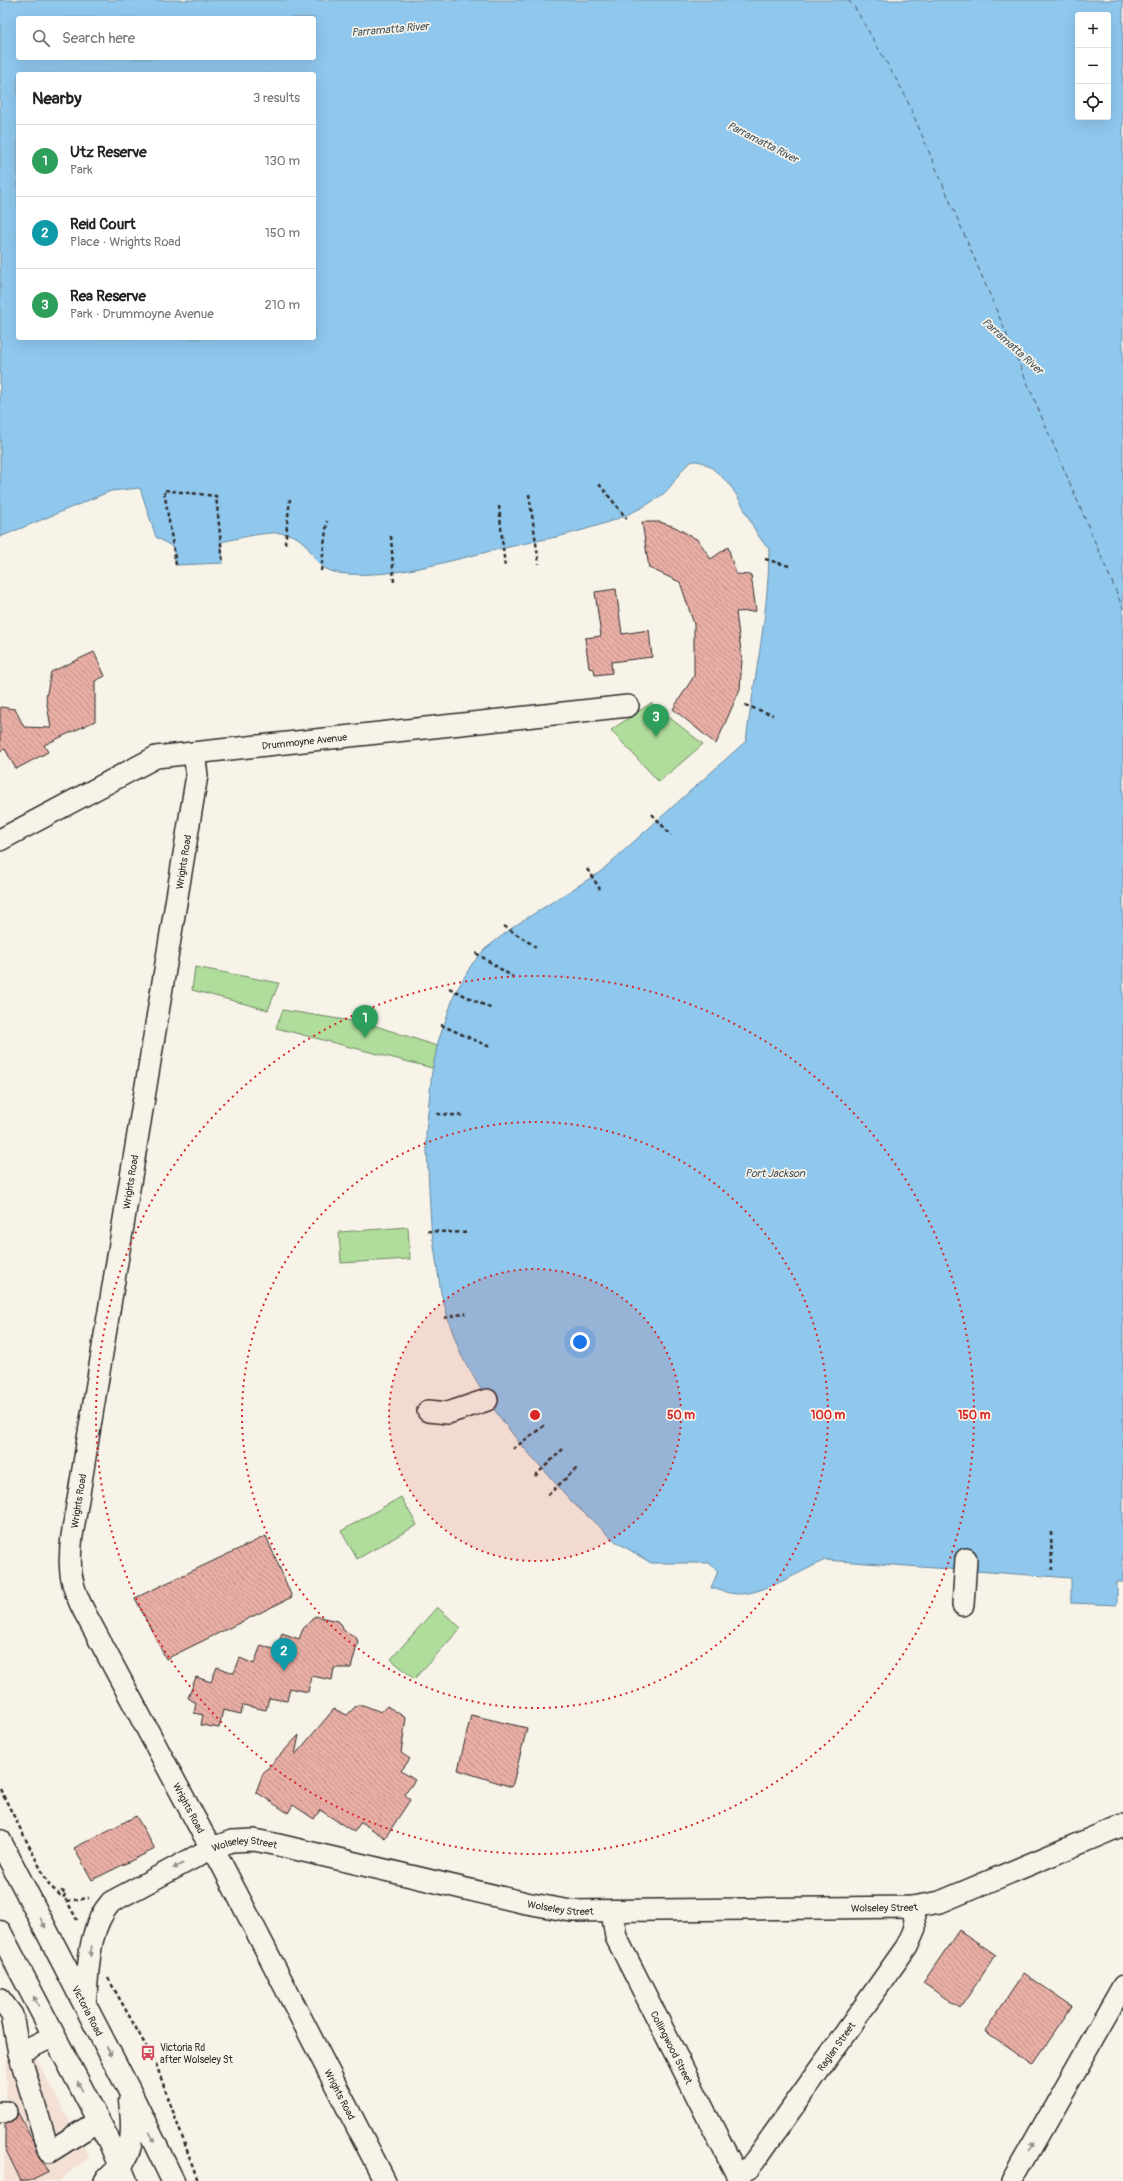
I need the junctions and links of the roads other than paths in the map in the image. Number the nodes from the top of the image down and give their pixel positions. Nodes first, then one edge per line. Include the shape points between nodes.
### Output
1 (628, 706) dead end
2 (194, 754) junction
3 (0, 840) edge
4 (487, 1400) dead end
5 (428, 1411) dead end
6 (966, 1559) dead end
7 (964, 1605) dead end
8 (1123, 1825) edge
9 (0, 1841) edge
10 (212, 1848) junction
11 (912, 1907) junction
12 (612, 1912) junction
13 (0, 1932) edge
14 (1123, 1986) edge
15 (0, 1999) edge
16 (85, 2004) junction
17 (1123, 2013) edge
18 (54, 2036) junction
19 (19, 2053) junction
20 (1082, 2058) junction
21 (129, 2090) junction
22 (98, 2121) junction
23 (117, 2176) edge
24 (739, 2178) edge
25 (173, 2181) edge
26 (385, 2181) edge
27 (1012, 2181) edge

1 - 2 street, Drummoyne Avenue
2 - 3 street, Drummoyne Avenue via 156,757
2 - 10 street, Wrights Road via 197,775 74,1522 70,1566 77,1599
4 - 5 street via 448,1413
6 - 7 street
8 - 11 street, Wolseley Street via 940,1902
9 -> 16 highway, Victoria Road
10 - 12 street, Wolseley Street via 232,1841 254,1840 526,1904 565,1910
10 -> 16 street, Wolseley Street via 111,1902 98,1920 92,1942
10 - 26 street, Wrights Road
11 - 12 street, Wolseley Street
11 - 24 street, Raglan Street via 915,1928 907,1946 756,2159
12 - 24 street, Collingwood Street via 616,1937
18 -> 13 highway
14 - 20 street
15 - 19 street via 12,2015
16 -> 21 highway, Victoria Road
17 - 20 street
18 - 19 street
22 -> 18 highway
19 - 22 street via 49,2152
27 -> 20 street
21 - 23 highway via 131,2140 129,2151
21 -> 25 highway, Victoria Road
22 - 23 highway via 110,2143

